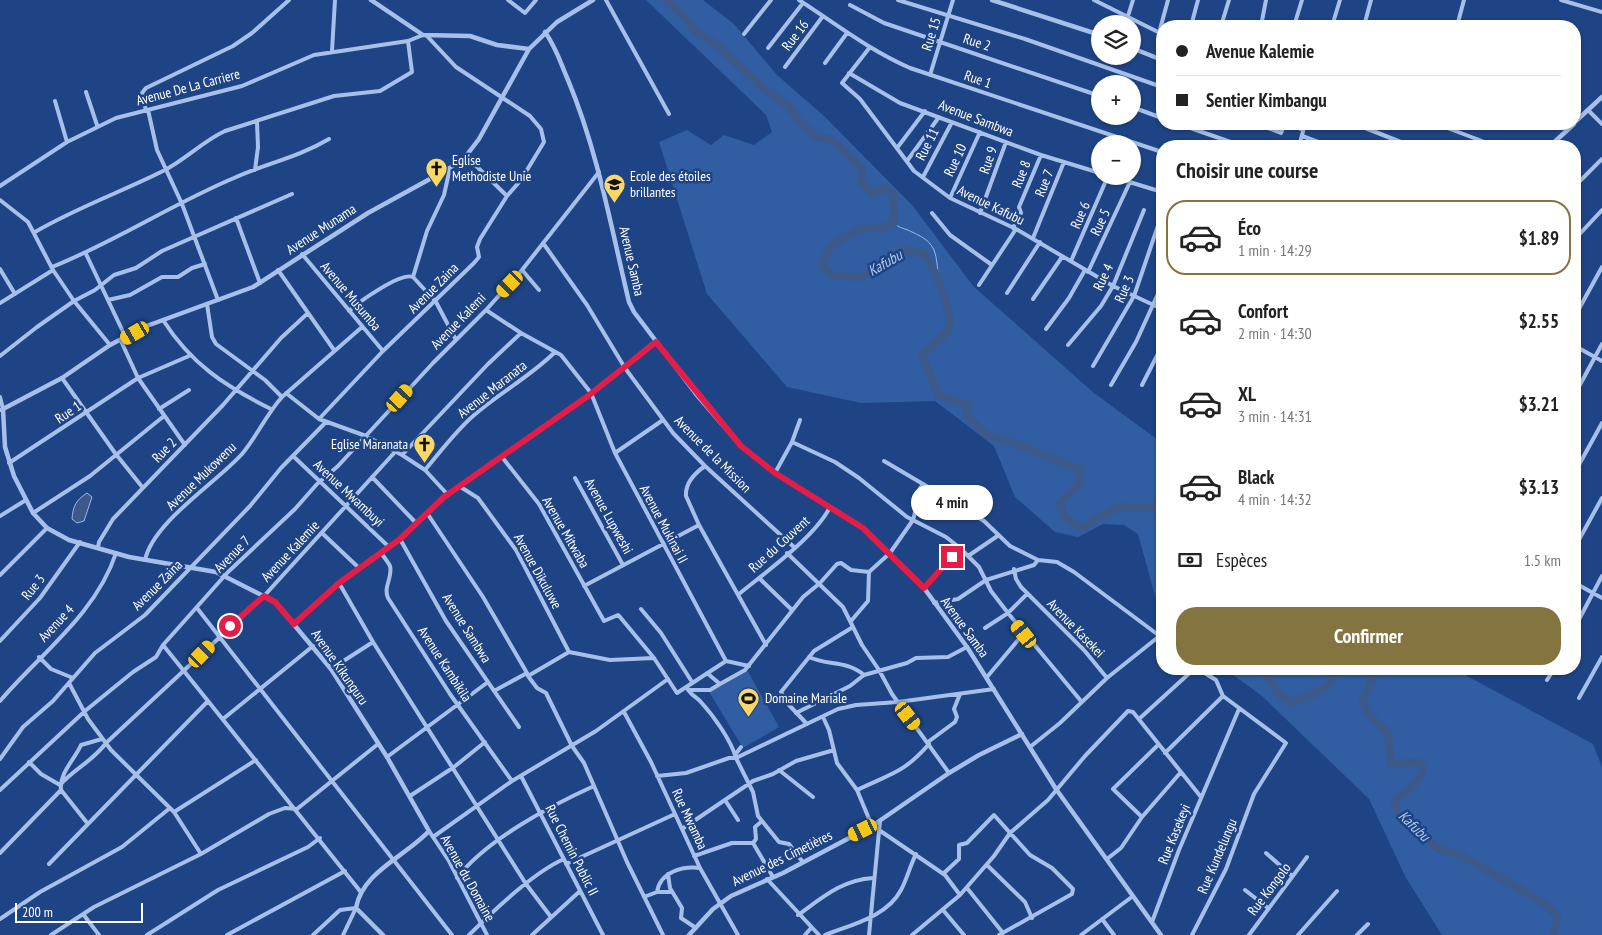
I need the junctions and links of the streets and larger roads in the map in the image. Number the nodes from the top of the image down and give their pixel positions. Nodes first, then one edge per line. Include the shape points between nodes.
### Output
1 (289, 0) edge
2 (335, 0) edge
3 (371, 0) edge
4 (508, 0) edge
5 (536, 0) edge
6 (594, 0) edge
7 (606, 0) edge
8 (771, 0) edge
9 (898, 0) edge
10 (953, 0) edge
11 (992, 0) edge
12 (1133, 0) edge
13 (1168, 0) edge
14 (1198, 0) edge
15 (1229, 0) edge
16 (1266, 0) edge
17 (1302, 0) edge
18 (1340, 0) edge
19 (1371, 0) edge
20 (1464, 0) edge
21 (1561, 0) edge
22 (801, 1) edge
23 (1097, 1) edge
24 (850, 5) dead end
25 (1602, 12) edge
26 (949, 15) junction
27 (1126, 15) edge
28 (1128, 15) edge
29 (823, 16) junction
30 (1164, 20) edge
31 (1193, 20) edge
32 (1223, 20) edge
33 (1262, 20) edge
34 (1296, 20) edge
35 (1334, 20) edge
36 (1366, 20) edge
37 (1459, 20) edge
38 (1141, 23) edge
39 (1156, 30) edge
40 (545, 32) junction
41 (1091, 32) edge
42 (847, 33) junction
43 (744, 34) dead end
44 (424, 35) junction
45 (408, 41) junction
46 (941, 42) junction
47 (870, 47) junction
48 (768, 48) dead end
49 (529, 49) junction
50 (332, 50) junction
51 (1141, 52) edge
52 (1156, 58) edge
53 (825, 63) dead end
54 (785, 67) dead end
55 (850, 73) junction
56 (930, 75) junction
57 (1156, 85) edge
58 (86, 92) dead end
59 (1091, 93) edge
60 (502, 97) junction
61 (1602, 97) edge
62 (55, 100) dead end
63 (1141, 110) edge
64 (1588, 110) junction
65 (147, 111) junction
66 (925, 111) junction
67 (669, 114) dead end
68 (939, 116) junction
69 (1156, 116) edge
70 (1581, 116) edge
71 (256, 122) junction
72 (952, 122) junction
73 (1602, 124) edge
74 (98, 125) junction
75 (1195, 130) edge
76 (1303, 130) edge
77 (1370, 130) edge
78 (1454, 130) edge
79 (1567, 130) edge
80 (980, 132) junction
81 (1302, 136) junction
82 (330, 139) dead end
83 (1225, 140) edge
84 (1301, 140) edge
85 (1313, 140) edge
86 (1396, 140) edge
87 (1480, 140) edge
88 (1556, 140) edge
89 (67, 142) junction
90 (1006, 142) junction
91 (897, 148) junction
92 (1156, 150) edge
93 (1041, 154) junction
94 (466, 156) junction
95 (1602, 159) edge
96 (907, 161) junction
97 (1064, 162) junction
98 (450, 168) junction
99 (165, 170) junction
100 (255, 170) junction
101 (1091, 170) edge
102 (599, 172) junction
103 (923, 177) junction
104 (1581, 180) edge
105 (1105, 185) edge
106 (1129, 185) edge
107 (1140, 185) edge
108 (0, 186) edge
109 (1156, 190) edge
110 (292, 194) dead end
111 (507, 196) junction
112 (950, 198) junction
113 (0, 200) edge
114 (182, 204) junction
115 (1144, 210) dead end
116 (1602, 210) edge
117 (932, 213) dead end
118 (980, 213) junction
119 (236, 218) junction
120 (1015, 228) junction
121 (34, 232) junction
122 (1156, 232) edge
123 (1581, 233) edge
124 (195, 238) junction
125 (1033, 238) junction
126 (1040, 242) junction
127 (543, 243) junction
128 (86, 254) junction
129 (302, 254) junction
130 (1062, 257) junction
131 (1071, 261) junction
132 (205, 264) junction
133 (992, 265) junction
134 (1602, 266) edge
135 (53, 268) junction
136 (0, 269) edge
137 (278, 270) junction
138 (522, 270) junction
139 (1087, 271) junction
140 (413, 277) junction
141 (260, 283) junction
142 (979, 285) dead end
143 (101, 286) junction
144 (1113, 286) junction
145 (539, 290) dead end
146 (1007, 292) dead end
147 (15, 294) junction
148 (1134, 296) junction
149 (1034, 299) dead end
150 (1156, 299) edge
151 (108, 300) junction
152 (218, 300) junction
153 (74, 301) junction
154 (436, 302) junction
155 (0, 303) edge
156 (207, 304) junction
157 (1154, 304) junction
158 (1581, 305) edge
159 (486, 310) junction
160 (349, 311) junction
161 (308, 313) junction
162 (163, 320) junction
163 (362, 326) junction
164 (1046, 329) dead end
165 (521, 334) junction
166 (126, 338) junction
167 (456, 340) junction
168 (120, 341) junction
169 (656, 342) junction
170 (1602, 344) edge
171 (1068, 345) dead end
172 (110, 346) junction
173 (1581, 349) edge
174 (334, 350) junction
175 (383, 351) junction
176 (555, 352) junction
177 (0, 356) edge
178 (189, 356) junction
179 (1595, 357) junction
180 (1156, 358) edge
181 (1602, 361) edge
182 (1093, 366) dead end
183 (625, 368) junction
184 (250, 371) junction
185 (62, 378) junction
186 (138, 378) junction
187 (1581, 383) edge
188 (1111, 385) dead end
189 (1142, 385) dead end
190 (189, 390) dead end
191 (235, 391) junction
192 (286, 393) junction
193 (591, 393) junction
194 (0, 397) edge
195 (282, 397) junction
196 (159, 409) junction
197 (271, 409) junction
198 (1, 410) edge
199 (86, 413) junction
200 (164, 416) junction
201 (319, 419) junction
202 (663, 420) junction
203 (800, 420) dead end
204 (326, 422) junction
205 (1602, 423) edge
206 (366, 436) junction
207 (792, 442) junction
208 (185, 445) junction
209 (5, 447) junction
210 (0, 451) edge
211 (395, 452) junction
212 (115, 453) junction
213 (615, 453) junction
214 (402, 455) junction
215 (293, 456) junction
216 (502, 456) junction
217 (884, 461) dead end
218 (1581, 461) edge
219 (9, 462) junction
220 (705, 466) junction
221 (425, 470) junction
222 (775, 473) junction
223 (372, 477) junction
224 (575, 478) dead end
225 (321, 482) junction
226 (923, 484) junction
227 (460, 486) junction
228 (144, 488) junction
229 (448, 495) junction
230 (1602, 498) edge
231 (26, 500) junction
232 (346, 506) junction
233 (830, 506) junction
234 (33, 513) junction
235 (427, 513) junction
236 (0, 516) edge
237 (913, 520) junction
238 (416, 523) junction
239 (699, 525) junction
240 (47, 528) junction
241 (322, 534) junction
242 (999, 534) junction
243 (1581, 536) edge
244 (400, 539) junction
245 (80, 542) junction
246 (662, 545) junction
247 (98, 547) junction
248 (389, 547) junction
249 (795, 548) junction
250 (960, 548) junction
251 (116, 553) junction
252 (381, 553) junction
253 (787, 553) junction
254 (890, 553) junction
255 (968, 556) junction
256 (144, 560) junction
257 (1038, 560) junction
258 (623, 565) junction
259 (191, 567) junction
260 (359, 568) junction
261 (1014, 570) junction
262 (869, 572) junction
263 (0, 575) edge
264 (226, 576) junction
265 (1602, 576) edge
266 (759, 578) junction
267 (986, 580) junction
268 (339, 583) junction
269 (820, 583) junction
270 (584, 586) junction
271 (1581, 586) edge
272 (924, 588) junction
273 (1593, 593) junction
274 (739, 594) junction
275 (1027, 594) junction
276 (264, 596) junction
277 (1602, 598) edge
278 (934, 603) junction
279 (197, 608) junction
280 (641, 609) dead end
281 (792, 610) junction
282 (1008, 614) junction
283 (1581, 616) edge
284 (850, 621) junction
285 (294, 624) junction
286 (852, 627) junction
287 (985, 628) dead end
288 (1156, 631) edge
289 (1024, 634) junction
290 (219, 636) junction
291 (1156, 640) edge
292 (0, 642) edge
293 (373, 642) junction
294 (163, 645) junction
295 (766, 645) junction
296 (313, 646) junction
297 (967, 647) junction
298 (569, 652) junction
299 (39, 657) junction
300 (809, 657) junction
301 (654, 658) junction
302 (1601, 660) edge
303 (726, 661) junction
304 (749, 666) junction
305 (331, 669) junction
306 (879, 670) junction
307 (184, 672) junction
308 (707, 673) junction
309 (528, 674) junction
310 (864, 675) junction
311 (1189, 675) edge
312 (1207, 675) edge
313 (1551, 675) edge
314 (987, 677) junction
315 (73, 678) junction
316 (1107, 678) junction
317 (668, 679) junction
318 (1548, 680) dead end
319 (488, 682) junction
320 (692, 682) junction
321 (69, 683) junction
322 (720, 684) junction
323 (688, 688) junction
324 (994, 689) junction
325 (259, 691) junction
326 (494, 691) junction
327 (960, 694) junction
328 (1223, 696) junction
329 (1579, 698) dead end
330 (0, 701) edge
331 (208, 701) junction
332 (1082, 701) junction
333 (898, 702) junction
334 (457, 704) junction
335 (1239, 709) junction
336 (84, 711) junction
337 (624, 712) junction
338 (796, 713) junction
339 (823, 717) junction
340 (223, 719) junction
341 (1139, 719) junction
342 (807, 724) junction
343 (427, 727) junction
344 (519, 727) dead end
345 (1022, 734) junction
346 (102, 738) junction
347 (485, 742) junction
348 (106, 743) junction
349 (929, 743) junction
350 (378, 744) junction
351 (1158, 745) junction
352 (572, 746) junction
353 (740, 747) dead end
354 (1030, 747) junction
355 (834, 750) junction
356 (1165, 753) junction
357 (1, 756) edge
358 (387, 757) junction
359 (736, 757) junction
360 (256, 760) junction
361 (29, 762) junction
362 (454, 767) junction
363 (778, 770) junction
364 (1181, 772) junction
365 (949, 773) junction
366 (136, 775) junction
367 (521, 776) junction
368 (657, 776) junction
369 (512, 781) junction
370 (331, 782) junction
371 (748, 785) junction
372 (594, 786) junction
373 (61, 788) junction
374 (1056, 788) junction
375 (0, 790) edge
376 (857, 790) junction
377 (410, 796) junction
378 (813, 796) dead end
379 (1202, 796) junction
380 (725, 800) junction
381 (478, 806) junction
382 (170, 808) junction
383 (297, 810) junction
384 (174, 812) junction
385 (542, 813) junction
386 (675, 814) junction
387 (1142, 817) junction
388 (738, 820) dead end
389 (880, 821) junction
390 (762, 822) junction
391 (88, 824) junction
392 (872, 826) junction
393 (682, 829) junction
394 (879, 830) junction
395 (429, 831) junction
396 (1010, 833) junction
397 (433, 837) junction
398 (320, 838) junction
399 (500, 840) junction
400 (618, 840) junction
401 (753, 843) junction
402 (0, 853) edge
403 (1266, 853) dead end
404 (201, 854) junction
405 (916, 854) junction
406 (694, 856) junction
407 (1307, 857) dead end
408 (394, 859) junction
409 (564, 859) junction
410 (1107, 860) junction
411 (802, 861) junction
412 (49, 864) dead end
413 (566, 864) junction
414 (987, 864) junction
415 (700, 868) junction
416 (345, 872) junction
417 (668, 874) junction
418 (943, 874) junction
419 (1292, 876) junction
420 (773, 877) junction
421 (457, 878) junction
422 (873, 878) junction
423 (767, 879) junction
424 (526, 884) junction
425 (967, 888) junction
426 (1245, 890) dead end
427 (360, 891) junction
428 (580, 891) junction
429 (1337, 891) dead end
430 (657, 892) junction
431 (672, 892) junction
432 (960, 895) junction
433 (1133, 896) junction
434 (644, 897) junction
435 (720, 903) junction
436 (356, 908) junction
437 (1268, 908) junction
438 (943, 910) junction
439 (83, 914) junction
440 (798, 915) junction
441 (870, 916) junction
442 (552, 917) junction
443 (1032, 918) junction
444 (0, 919) edge
445 (1102, 919) junction
446 (480, 922) junction
447 (1152, 922) junction
448 (1368, 924) dead end
449 (696, 928) junction
450 (811, 928) junction
451 (538, 933) edge
452 (1001, 934) edge
453 (51, 935) edge
454 (99, 935) edge
455 (147, 935) edge
456 (228, 935) edge
457 (314, 935) edge
458 (343, 935) edge
459 (383, 935) edge
460 (452, 935) edge
461 (469, 935) edge
462 (486, 935) edge
463 (532, 935) edge
464 (603, 935) edge
465 (663, 935) edge
466 (689, 935) edge
467 (738, 935) edge
468 (805, 935) edge
469 (819, 935) edge
470 (825, 935) edge
471 (869, 935) edge
472 (912, 935) edge
473 (964, 935) edge
474 (1081, 935) edge
475 (1114, 935) edge
476 (1162, 935) edge
477 (1192, 935) edge
478 (1249, 935) edge
479 (1298, 935) edge
480 (1358, 935) edge

1 - 65 street via 252,34 233,46 146,88 142,93
2 - 50 street
3 - 44 street
4 - 5 street via 528,12
6 - 40 street, Avenue Munama
7 - 67 street
8 - 43 street
9 - 26 street
10 - 26 street, Rue 15
11 - 41 street
12 - 28 street
13 - 30 street
14 - 31 street
15 - 32 street
16 - 33 street
17 - 34 street
18 - 35 street
19 - 36 street
20 - 37 street
21 - 25 street
22 - 29 street, Rue 1
22 - 48 street
23 - 27 street
24 - 46 street, Rue 2 via 884,23
26 - 46 street, Rue 15
26 - 57 street
29 - 42 street, Rue 1
29 - 54 street, Rue 16
38 - 39 street
40 - 49 street, Avenue Munama
40 - 102 street, Avenue Samba via 556,50 585,121
42 - 47 street, Rue 1
42 - 53 street
44 - 45 street, Avenue De La Carriere
44 - 49 street via 470,36 497,45
44 - 60 street via 446,59
45 - 50 street, Avenue De La Carriere
45 - 71 street via 412,72 384,90 334,96
46 - 56 street, Rue 15
46 - 59 street, Rue 2
47 - 55 street
47 - 56 street, Rue 1
49 - 60 street, Avenue Munama
50 - 65 street, Avenue De La Carriere via 302,58 242,86
51 - 52 street
55 - 66 street, Avenue Sambwa via 889,99
55 - 91 street, Avenue Kafubu via 842,83 860,100
56 - 92 street, Rue 1
58 - 74 street
60 - 94 street, Avenue Munama
60 - 111 street via 538,124 544,142 521,180
61 - 64 street
62 - 89 street
63 - 69 street
64 - 70 street
64 - 73 street
65 - 74 street, Avenue De La Carriere
65 - 99 street
66 - 68 street, Avenue Sambwa
66 - 91 street
68 - 72 street, Avenue Sambwa
68 - 96 street
71 - 99 street via 214,137
71 - 100 street via 258,147
72 - 80 street, Avenue Sambwa
72 - 103 street, Rue 11
74 - 89 street, Avenue De La Carriere
75 - 83 street
76 - 81 street
77 - 86 street
78 - 87 street
79 - 88 street
80 - 90 street, Avenue Sambwa
80 - 112 street, Rue 10
81 - 84 street
81 - 85 street
82 - 100 street via 281,162
89 - 108 street, Avenue De La Carriere
90 - 93 street, Avenue Sambwa
90 - 118 street, Rue 9
91 - 96 street, Avenue Kafubu
93 - 97 street, Avenue Sambwa
93 - 120 street, Rue 8 via 1018,207 1021,212
94 - 98 street, Avenue Munama
94 - 111 street
95 - 104 street
96 - 103 street, Avenue Kafubu
97 - 101 street, Avenue Sambwa
97 - 125 street, Rue 7
98 - 129 street, Avenue Munama via 368,212
98 - 140 street via 444,195 427,231
99 - 114 street
99 - 121 street
100 - 114 street
102 - 127 street, Avenue Kalemi
102 - 169 street, Avenue Samba via 630,302
103 - 112 street, Avenue Kafubu
105 - 131 street, Rue 6
106 - 139 street, Rue 5
107 - 109 street
110 - 119 street
111 - 154 street, Avenue Zaina via 480,239 477,247 479,257
112 - 118 street, Avenue Kafubu
113 - 121 street via 22,216
114 - 124 street
114 - 128 street
115 - 144 street, Rue 4
116 - 123 street
117 - 133 street via 950,235
118 - 120 street, Avenue Kafubu
119 - 124 street
119 - 141 street
120 - 125 street, Avenue Kafubu
120 - 133 street, Rue 8
121 - 135 street
122 - 148 street, Rue 3
124 - 132 street
124 - 143 street via 162,251 136,268 114,275
125 - 126 street, Avenue Kafubu
126 - 130 street, Avenue Kafubu
126 - 146 street
127 - 138 street, Avenue Kalemi
127 - 183 street, Avenue de la Mission via 587,305
128 - 135 street
128 - 143 street
129 - 137 street, Avenue Munama
129 - 160 street, Avenue Musumba
130 - 131 street, Avenue Kafubu
130 - 149 street
131 - 139 street, Avenue Kafubu
132 - 151 street via 178,278 162,277 130,296
132 - 152 street
133 - 142 street, Rue 8
134 - 158 street
135 - 147 street
135 - 153 street
136 - 147 street
137 - 141 street, Avenue Munama
137 - 161 street
138 - 145 street
138 - 159 street, Avenue Kalemi
139 - 144 street, Avenue Kafubu
139 - 164 street, Rue 5
140 - 154 street
140 - 160 street via 402,277
141 - 152 street, Avenue Munama
143 - 151 street
143 - 153 street
144 - 148 street, Avenue Kafubu
144 - 171 street, Rue 4 via 1101,306
147 - 155 street
148 - 157 street, Avenue Kafubu
148 - 182 street, Rue 3
150 - 157 street
151 - 166 street
152 - 156 street, Avenue Munama
153 - 172 street
153 - 177 street
154 - 167 street
154 - 175 street, Avenue Zaina
156 - 162 street, Avenue Munama
156 - 184 street via 214,341
157 - 188 street
159 - 165 street, Avenue Mukinai II
159 - 167 street, Avenue Kalemi
160 - 163 street, Avenue Musumba
161 - 174 street
161 - 184 street, Rue 2
162 - 166 street, Avenue Munama
162 - 178 street via 174,340
163 - 174 street, Avenue Mukowenu
163 - 175 street, Avenue Musumba
165 - 176 street, Avenue Mukinai II
165 - 214 street
166 - 168 street, Avenue Munama
167 - 206 street, Avenue Kalemi
168 - 172 street, Avenue Munama
168 - 186 street
169 - 183 street
169 - 222 street, Avenue Samba via 727,431
170 - 179 street
172 - 185 street, Avenue Munama
173 - 179 street
174 - 192 street, Avenue Mukowenu
175 - 201 street, Avenue Zaina
176 - 193 street, Avenue Mukinai II via 570,364
176 - 221 street, Avenue Maranata via 475,414
178 - 186 street, Rue 1
178 - 191 street
179 - 181 street
179 - 187 street
180 - 189 street
183 - 193 street
183 - 202 street, Avenue de la Mission
184 - 191 street, Rue 2
184 - 195 street
185 - 198 street, Avenue Munama
185 - 199 street
186 - 196 street
186 - 199 street, Rue 1
190 - 196 street
191 - 197 street
191 - 208 street, Rue 2
192 - 195 street, Avenue Mukowenu
192 - 201 street
193 - 213 street, Avenue Mukinai II
193 - 216 street
194 - 198 street, Avenue Kikunguru
195 - 197 street, Avenue Mukowenu
196 - 200 street
197 - 256 street, Avenue Mukowenu via 242,454 177,514 147,549
198 - 209 street, Avenue Kikunguru
199 - 212 street
199 - 219 street, Rue 1
200 - 208 street
200 - 212 street, Rue 2
201 - 204 street
202 - 213 street
202 - 220 street, Avenue de la Mission
203 - 207 street
204 - 206 street
204 - 215 street, Avenue Zaina
205 - 218 street
206 - 211 street
206 - 225 street, Avenue Kalemi
207 - 222 street
207 - 237 street via 841,465
208 - 228 street, Rue 2
209 - 210 street
209 - 219 street, Avenue Kikunguru
211 - 214 street
211 - 223 street, Avenue Kalemie
212 - 228 street
212 - 234 street, Rue 2 via 90,476
213 - 246 street, Avenue Mukinai II
214 - 221 street
215 - 225 street, Avenue Mwambuyi
215 - 259 street, Avenue Zaina
216 - 227 street
216 - 270 street, Avenue Mitwaba via 539,504
217 - 226 street
219 - 231 street, Avenue Kikunguru
220 - 239 street via 692,477 685,491
220 - 249 street, Avenue de la Mission
221 - 229 street
222 - 233 street, Avenue Samba
223 - 232 street, Avenue Kalemie
223 - 238 street
224 - 258 street, Avenue Lupweshi
225 - 232 street, Avenue Mwambuyi
225 - 264 street, Avenue 7
226 - 237 street via 917,493
226 - 242 street
227 - 229 street
227 - 298 street, Avenue Dikuluwe via 478,498 512,544
228 - 247 street, Rue 2 via 113,519
229 - 235 street
230 - 243 street
231 - 234 street, Avenue Kikunguru
231 - 236 street
232 - 241 street, Avenue Kalemie
232 - 248 street, Avenue Mwambuyi
233 - 249 street, Rue du Couvent via 826,516
233 - 254 street, Avenue Samba via 863,528
234 - 240 street, Avenue Kikunguru
235 - 238 street
235 - 309 street via 483,597
237 - 250 street
237 - 254 street
238 - 244 street
239 - 246 street
239 - 274 street
240 - 245 street, Avenue Kikunguru
240 - 263 street
241 - 260 street
241 - 276 street, Avenue Kalemie
242 - 255 street
242 - 257 street via 1010,546
244 - 248 street
244 - 319 street, Avenue Sambwa via 446,621
245 - 247 street, Avenue Kikunguru
245 - 292 street, Rue 3 via 40,598
246 - 258 street
246 - 303 street, Avenue Mukinai II
247 - 251 street, Avenue Kikunguru
248 - 252 street
249 - 253 street, Rue du Couvent
250 - 255 street
250 - 272 street
251 - 256 street, Avenue Kikunguru
251 - 299 street, Avenue 4 via 107,576 82,613
252 - 260 street
252 - 334 street, Avenue Kambikila via 390,566 385,588 388,598
253 - 266 street, Rue du Couvent
253 - 269 street
254 - 262 street
254 - 272 street, Avenue Samba
255 - 267 street
256 - 259 street, Avenue Kikunguru
257 - 261 street via 1034,565
257 - 288 street via 1057,562 1074,572
258 - 270 street
259 - 264 street, Avenue Kikunguru
259 - 315 street, Avenue Zaina via 145,615 96,654
260 - 268 street
261 - 267 street
261 - 275 street, Avenue Kasekei via 1016,579
262 - 269 street via 837,564
262 - 284 street via 868,602
264 - 276 street, Avenue Kikunguru
264 - 279 street, Avenue 7
265 - 273 street
266 - 274 street, Rue du Couvent
266 - 281 street
267 - 278 street via 964,596
267 - 282 street
268 - 285 street
268 - 293 street
269 - 281 street
269 - 284 street via 843,607
270 - 301 street, Avenue Mitwaba via 606,622 618,615
271 - 273 street
272 - 278 street, Avenue Samba
273 - 277 street
273 - 283 street
274 - 295 street
275 - 282 street
275 - 316 street, Avenue Kasekei via 1084,650
276 - 285 street, Avenue Kikunguru via 275,602
276 - 290 street, Avenue Kalemie
278 - 297 street, Avenue Samba
279 - 290 street
279 - 294 street, Avenue 7
280 - 320 street via 661,633
281 - 295 street
282 - 287 street
282 - 289 street
284 - 286 street
285 - 296 street, Avenue Kikunguru
286 - 300 street
286 - 306 street
289 - 314 street
289 - 332 street
290 - 307 street, Avenue Kalemie
290 - 325 street
291 - 316 street
293 - 305 street
293 - 343 street
294 - 307 street
294 - 336 street, Avenue 7 via 156,657
295 - 304 street
296 - 305 street, Avenue Kikunguru
296 - 325 street
297 - 306 street via 948,657 916,658
297 - 314 street, Avenue Samba
298 - 301 street via 610,660
298 - 309 street
299 - 315 street via 51,669
299 - 330 street, Avenue 4
300 - 310 street via 845,664
300 - 338 street via 781,692
301 - 317 street
302 - 329 street
303 - 304 street
303 - 308 street
304 - 322 street
305 - 350 street, Avenue Kikunguru
306 - 310 street
306 - 333 street
307 - 331 street
307 - 348 street, Avenue Kalemie
308 - 320 street
308 - 322 street
309 - 326 street
309 - 352 street via 537,688 546,693
310 - 338 street via 850,686
311 - 341 street
312 - 328 street via 1216,680
313 - 318 street
314 - 324 street, Avenue Samba
315 - 321 street, Avenue Zaina
316 - 332 street
317 - 323 street via 677,693
317 - 337 street
319 - 326 street, Avenue Sambwa
319 - 334 street
320 - 323 street
321 - 336 street
321 - 357 street, Avenue Zaina via 23,727
322 - 323 street via 710,690
323 - 359 street via 721,729
324 - 327 street
324 - 345 street, Avenue Samba
325 - 340 street
325 - 370 street
326 - 344 street, Avenue Sambwa
327 - 333 street
327 - 349 street via 954,709 955,722
328 - 335 street
328 - 356 street
331 - 340 street
331 - 366 street
332 - 354 street
333 - 339 street via 856,705
333 - 349 street
334 - 343 street
334 - 347 street, Avenue Kambikila
335 - 379 street, Rue Kasekeyi
335 - 477 street, Rue Kundelungu via 1286,743 1260,784 1226,869
336 - 346 street
336 - 361 street
337 - 352 street
337 - 368 street, Rue Mwamba
338 - 342 street
339 - 342 street
339 - 355 street
340 - 360 street
341 - 351 street
341 - 374 street via 1128,711
342 - 359 street
343 - 358 street
343 - 362 street
345 - 354 street, Avenue Samba
345 - 365 street, Avenue des Cimetières
346 - 348 street
346 - 373 street via 81,745 66,769
347 - 362 street
347 - 369 street, Avenue Kambikila
348 - 366 street
348 - 373 street, Avenue Kalemie via 93,758 73,771
349 - 365 street
349 - 376 street via 908,766
350 - 358 street, Avenue Kikunguru
350 - 370 street
351 - 356 street
351 - 387 street via 1113,789
352 - 367 street
352 - 372 street
353 - 359 street
354 - 374 street, Avenue Samba
355 - 363 street
355 - 376 street via 841,770
356 - 364 street
358 - 377 street, Avenue Kikunguru
359 - 368 street via 686,773
359 - 371 street
360 - 383 street
360 - 384 street
361 - 373 street
361 - 375 street
362 - 377 street
362 - 381 street
363 - 371 street
363 - 378 street
364 - 379 street
364 - 387 street
365 - 389 street, Avenue des Cimetières
366 - 382 street
366 - 391 street
367 - 369 street
367 - 385 street, Rue Chemin Public II
368 - 386 street, Rue Mwamba
369 - 381 street
370 - 383 street
370 - 408 street
371 - 380 street
371 - 390 street
372 - 385 street
372 - 400 street
373 - 391 street
373 - 402 street, Avenue Kalemie
374 - 396 street via 1048,800
374 - 410 street, Avenue Samba
376 - 392 street
377 - 395 street, Avenue Kikunguru
379 - 447 street, Rue Kasekeyi
380 - 388 street
380 - 393 street
381 - 397 street
381 - 399 street
382 - 384 street
382 - 444 street via 127,844 40,892
383 - 398 street
383 - 404 street via 285,808 269,814
384 - 404 street
385 - 399 street
385 - 409 street, Rue Chemin Public II
386 - 393 street, Rue Mwamba
386 - 400 street
387 - 410 street via 1121,848
389 - 392 street, Avenue des Cimetières
389 - 394 street
390 - 401 street via 755,827
390 - 411 street via 779,842 789,844
391 - 412 street
392 - 411 street, Avenue des Cimetières
393 - 406 street, Rue Mwamba
394 - 405 street
394 - 422 street
395 - 397 street, Avenue du Domaine
395 - 408 street
396 - 414 street
396 - 418 street via 996,816 992,816 967,842 959,845 959,859
396 - 443 street via 1030,855 1052,868 1073,889 1072,894
397 - 421 street, Avenue du Domaine
398 - 416 street
398 - 455 street via 308,847 218,890
399 - 421 street via 472,861
399 - 424 street
400 - 413 street
400 - 434 street
401 - 406 street via 732,843
401 - 420 street
403 - 419 street
404 - 439 street
405 - 418 street
405 - 441 street via 901,892
406 - 415 street, Rue Mwamba
407 - 419 street, Rue Kongolo
408 - 427 street
408 - 460 street
409 - 413 street, Rue Chemin Public II
409 - 424 street
410 - 433 street, Avenue Samba
411 - 420 street, Avenue des Cimetières
413 - 428 street, Rue Chemin Public II
414 - 425 street
414 - 443 street via 1025,902
415 - 417 street via 686,868
415 - 435 street, Rue Mwamba
416 - 427 street
416 - 456 street
417 - 430 street via 662,879
417 - 431 street
418 - 432 street
419 - 437 street, Rue Kongolo
420 - 423 street, Avenue des Cimetières
421 - 446 street, Avenue du Domaine
422 - 440 street via 840,885
422 - 441 street
423 - 435 street, Avenue des Cimetières
423 - 440 street
424 - 442 street
424 - 446 street
425 - 432 street
425 - 452 street
426 - 437 street
427 - 436 street
428 - 442 street
428 - 464 street, Rue Chemin Public II
429 - 479 street
430 - 431 street
430 - 434 street
431 - 449 street via 680,904 681,918
432 - 438 street
433 - 445 street
433 - 447 street, Avenue Samba
434 - 465 street
435 - 449 street, Avenue des Cimetières
435 - 467 street, Rue Mwamba
436 - 457 street via 340,910
436 - 458 street
436 - 459 street
437 - 478 street, Rue Kongolo
438 - 472 street
438 - 473 street
439 - 453 street
439 - 454 street
440 - 450 street
441 - 470 street via 861,923
441 - 471 street
442 - 451 street
443 - 452 street
445 - 474 street
445 - 475 street
446 - 461 street
446 - 462 street, Avenue du Domaine
447 - 476 street, Avenue Samba
448 - 480 street
449 - 466 street, Avenue des Cimetières
450 - 468 street
450 - 469 street
451 - 463 street

